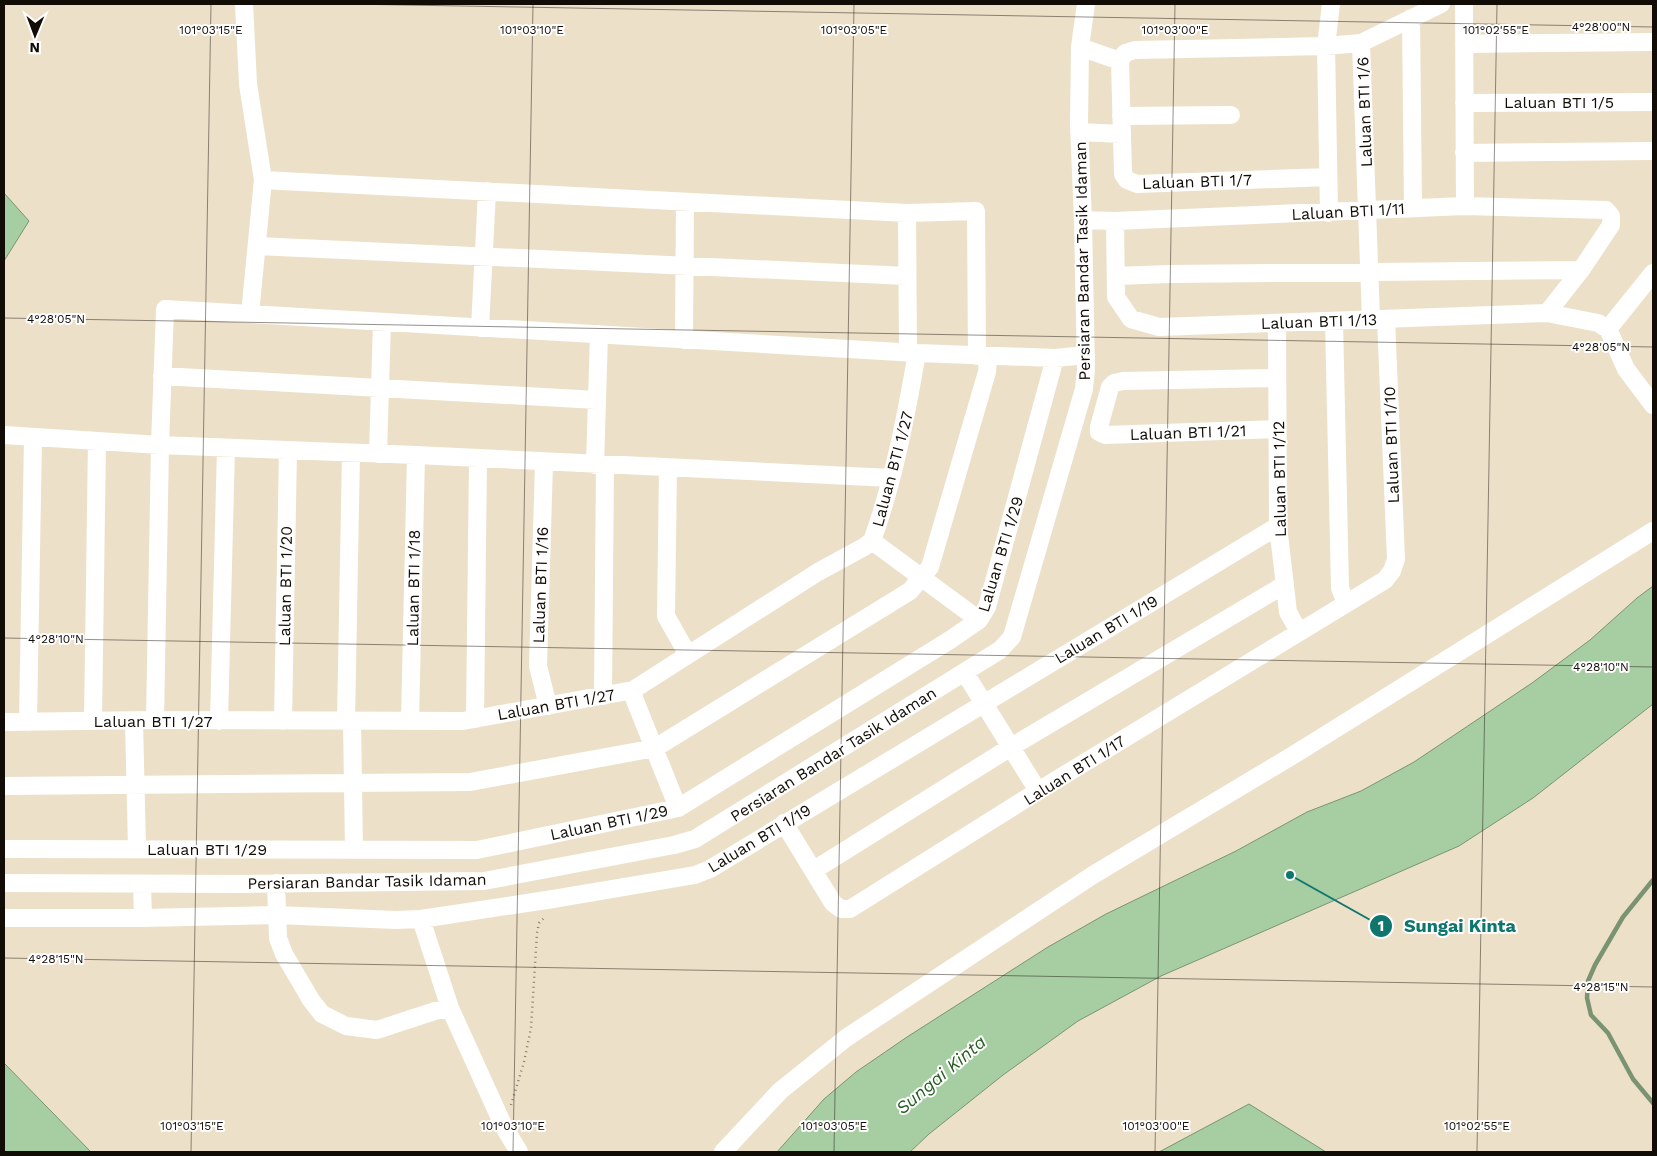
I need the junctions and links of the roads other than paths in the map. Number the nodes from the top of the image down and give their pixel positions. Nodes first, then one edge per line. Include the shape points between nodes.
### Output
1 (244, 4) edge
2 (1086, 4) edge
3 (1331, 4) edge
4 (1441, 4) edge
5 (1464, 4) edge
6 (1411, 18) junction
7 (1653, 42) edge
8 (1361, 43) junction
9 (1464, 44) junction
10 (1326, 46) junction
11 (1080, 47) junction
12 (1120, 61) junction
13 (1653, 102) edge
14 (1464, 103) junction
15 (1231, 115) dead end
16 (1122, 125) junction
17 (1079, 132) junction
18 (1653, 150) edge
19 (1464, 153) junction
20 (1328, 176) junction
21 (262, 180) junction
22 (486, 191) junction
23 (685, 202) junction
24 (1464, 206) junction
25 (1413, 208) junction
26 (1367, 210) junction
27 (1329, 212) junction
28 (907, 213) junction
29 (1083, 220) junction
30 (1115, 221) junction
31 (256, 246) junction
32 (482, 256) junction
33 (684, 266) junction
34 (1581, 270) junction
35 (1369, 272) junction
36 (1653, 273) edge
37 (907, 276) junction
38 (1116, 276) junction
39 (1547, 313) junction
40 (250, 314) junction
41 (1378, 319) junction
42 (1334, 321) junction
43 (382, 322) junction
44 (1277, 323) junction
45 (480, 328) junction
46 (1608, 329) junction
47 (599, 334) junction
48 (684, 340) junction
49 (913, 353) junction
50 (1086, 355) junction
51 (982, 356) junction
52 (1055, 358) junction
53 (162, 376) junction
54 (1277, 378) junction
55 (380, 388) junction
56 (597, 400) junction
57 (1653, 405) edge
58 (1277, 429) junction
59 (4, 435) edge
60 (33, 438) junction
61 (97, 441) junction
62 (160, 445) junction
63 (226, 448) junction
64 (288, 451) junction
65 (350, 453) junction
66 (378, 454) junction
67 (416, 455) junction
68 (478, 459) junction
69 (544, 463) junction
70 (600, 465) junction
71 (668, 468) junction
72 (891, 478) junction
73 (1278, 526) junction
74 (1653, 531) edge
75 (872, 541) junction
76 (1392, 571) joint
77 (922, 578) junction
78 (1284, 585) junction
79 (1346, 603) junction
80 (979, 620) junction
81 (1299, 632) junction
82 (688, 655) junction
83 (965, 673) junction
84 (633, 690) junction
85 (603, 696) junction
86 (983, 703) junction
87 (548, 706) junction
88 (475, 719) junction
89 (134, 720) junction
90 (155, 720) junction
91 (94, 721) junction
92 (219, 721) junction
93 (283, 721) junction
94 (349, 721) junction
95 (410, 721) junction
96 (4, 722) edge
97 (28, 722) junction
98 (1011, 747) junction
99 (655, 748) junction
100 (352, 783) junction
101 (135, 785) junction
102 (4, 786) edge
103 (1038, 791) junction
104 (678, 808) junction
105 (784, 823) junction
106 (4, 849) edge
107 (137, 850) junction
108 (354, 850) junction
109 (814, 870) junction
110 (4, 883) edge
111 (142, 884) junction
112 (276, 884) junction
113 (278, 915) junction
114 (4, 918) edge
115 (143, 918) junction
116 (421, 919) junction
117 (450, 1008) junction
118 (519, 1152) edge
119 (723, 1152) edge

1 - 21 street via 248,84
2 - 11 street, Persiaran Bandar Tasik Idaman
3 - 10 street
4 - 6 street, Laluan BTI 1/6
5 - 9 street
6 - 8 street, Laluan BTI 1/6
6 - 25 street
7 - 9 street
8 - 10 street
8 - 26 street, Laluan BTI 1/6
9 - 14 street
10 - 12 street via 1135,50 1124,53
10 - 20 street
11 - 12 street
11 - 17 street, Persiaran Bandar Tasik Idaman
12 - 16 street, Laluan BTI 1/7
13 - 14 street, Laluan BTI 1/5
14 - 19 street
15 - 16 street
16 - 17 street
16 - 20 street, Laluan BTI 1/7 via 1123,174 1127,180 1137,184
17 - 29 street, Persiaran Bandar Tasik Idaman
18 - 19 street
19 - 24 street
20 - 27 street
21 - 22 street
21 - 31 street
22 - 23 street
22 - 32 street
23 - 28 street
23 - 33 street
24 - 25 street, Laluan BTI 1/11
24 - 34 street, Laluan BTI 1/11 via 1606,210 1611,216 1611,225
25 - 26 street, Laluan BTI 1/11
26 - 27 street, Laluan BTI 1/11
26 - 35 street, Laluan BTI 1/6
27 - 30 street, Laluan BTI 1/11
28 - 37 street, Laluan BTI 1/27
28 - 51 street via 976,212
29 - 30 street, Laluan BTI 1/11
29 - 50 street, Persiaran Bandar Tasik Idaman
30 - 38 street, Laluan BTI 1/13
31 - 32 street
31 - 40 street
32 - 33 street
32 - 45 street
33 - 37 street
33 - 48 street
34 - 35 street
34 - 39 street
35 - 38 street
35 - 41 street, Laluan BTI 1/10
36 - 46 street
37 - 49 street, Laluan BTI 1/27
38 - 44 street, Laluan BTI 1/13 via 1116,297 1131,319 1159,327
39 - 41 street, Laluan BTI 1/13
39 - 46 street, Laluan BTI 1/13 via 1598,323
40 - 43 street
40 - 53 street via 165,309
41 - 42 street, Laluan BTI 1/13
41 - 76 street, Laluan BTI 1/10 via 1396,559
42 - 44 street, Laluan BTI 1/13
42 - 79 street via 1340,588
43 - 45 street
43 - 55 street
44 - 54 street, Laluan BTI 1/12
45 - 47 street
46 - 57 street via 1626,369
47 - 48 street
47 - 56 street
48 - 49 street
49 - 51 street
49 - 72 street, Laluan BTI 1/27 via 908,405
50 - 52 street
50 - 83 street, Persiaran Bandar Tasik Idaman via 1084,390 1012,637 1000,650
51 - 52 street
51 - 77 street via 987,372 933,558
52 - 80 street, Laluan BTI 1/29 via 987,607
53 - 55 street
53 - 62 street
54 - 58 street, Laluan BTI 1/12
54 - 58 street, Laluan BTI 1/21 via 1114,383 1110,387 1099,432 1105,435
55 - 56 street
55 - 66 street
56 - 70 street
58 - 73 street, Laluan BTI 1/12
59 - 60 street
60 - 61 street
60 - 97 street
61 - 62 street
61 - 91 street
62 - 63 street
62 - 90 street
63 - 64 street
63 - 92 street
64 - 65 street
64 - 93 street, Laluan BTI 1/20
65 - 66 street
65 - 94 street
66 - 67 street
67 - 68 street
67 - 95 street, Laluan BTI 1/18
68 - 69 street
68 - 88 street
69 - 70 street
69 - 87 street, Laluan BTI 1/16 via 538,666
70 - 71 street
70 - 85 street
71 - 72 street
71 - 82 street via 666,616
72 - 75 street, Laluan BTI 1/27
73 - 78 street, Laluan BTI 1/12
73 - 86 street, Laluan BTI 1/19
74 - 119 street via 1295,754 1093,875 871,1022 780,1090
75 - 77 street
75 - 82 street, Laluan BTI 1/27
76 - 79 street, Laluan BTI 1/17 via 1385,580
77 - 80 street
77 - 99 street via 910,591
78 - 81 street, Laluan BTI 1/12 via 1288,612
78 - 98 street
79 - 81 street, Laluan BTI 1/17
80 - 104 street, Laluan BTI 1/29
81 - 103 street, Laluan BTI 1/17
82 - 84 street, Laluan BTI 1/27
83 - 86 street
83 - 112 street, Persiaran Bandar Tasik Idaman via 695,839 674,846 484,881
84 - 85 street, Laluan BTI 1/27
84 - 99 street
85 - 87 street, Laluan BTI 1/27
86 - 98 street
86 - 105 street, Laluan BTI 1/19
87 - 88 street, Laluan BTI 1/27
88 - 95 street, Laluan BTI 1/27
89 - 90 street, Laluan BTI 1/27
89 - 91 street, Laluan BTI 1/27
89 - 101 street
90 - 92 street, Laluan BTI 1/27
91 - 97 street, Laluan BTI 1/27
92 - 93 street, Laluan BTI 1/27
93 - 94 street, Laluan BTI 1/27
94 - 95 street, Laluan BTI 1/27
94 - 100 street
96 - 97 street, Laluan BTI 1/27
98 - 103 street
98 - 109 street
99 - 100 street via 470,782
99 - 104 street
100 - 101 street
100 - 108 street
101 - 102 street
101 - 107 street
103 - 109 street, Laluan BTI 1/17 via 850,909 840,909 834,903
104 - 108 street, Laluan BTI 1/29 via 477,850
105 - 109 street, Laluan BTI 1/17
105 - 116 street, Laluan BTI 1/19 via 695,875
106 - 107 street, Laluan BTI 1/29
107 - 108 street, Laluan BTI 1/29
110 - 111 street, Persiaran Bandar Tasik Idaman
111 - 112 street, Persiaran Bandar Tasik Idaman
111 - 115 street
112 - 113 street
113 - 115 street, Laluan BTI 1/19
113 - 116 street, Laluan BTI 1/19
113 - 117 street via 278,938 284,954 322,1014 346,1026 377,1030
114 - 115 street, Laluan BTI 1/19
116 - 117 street
117 - 118 street

